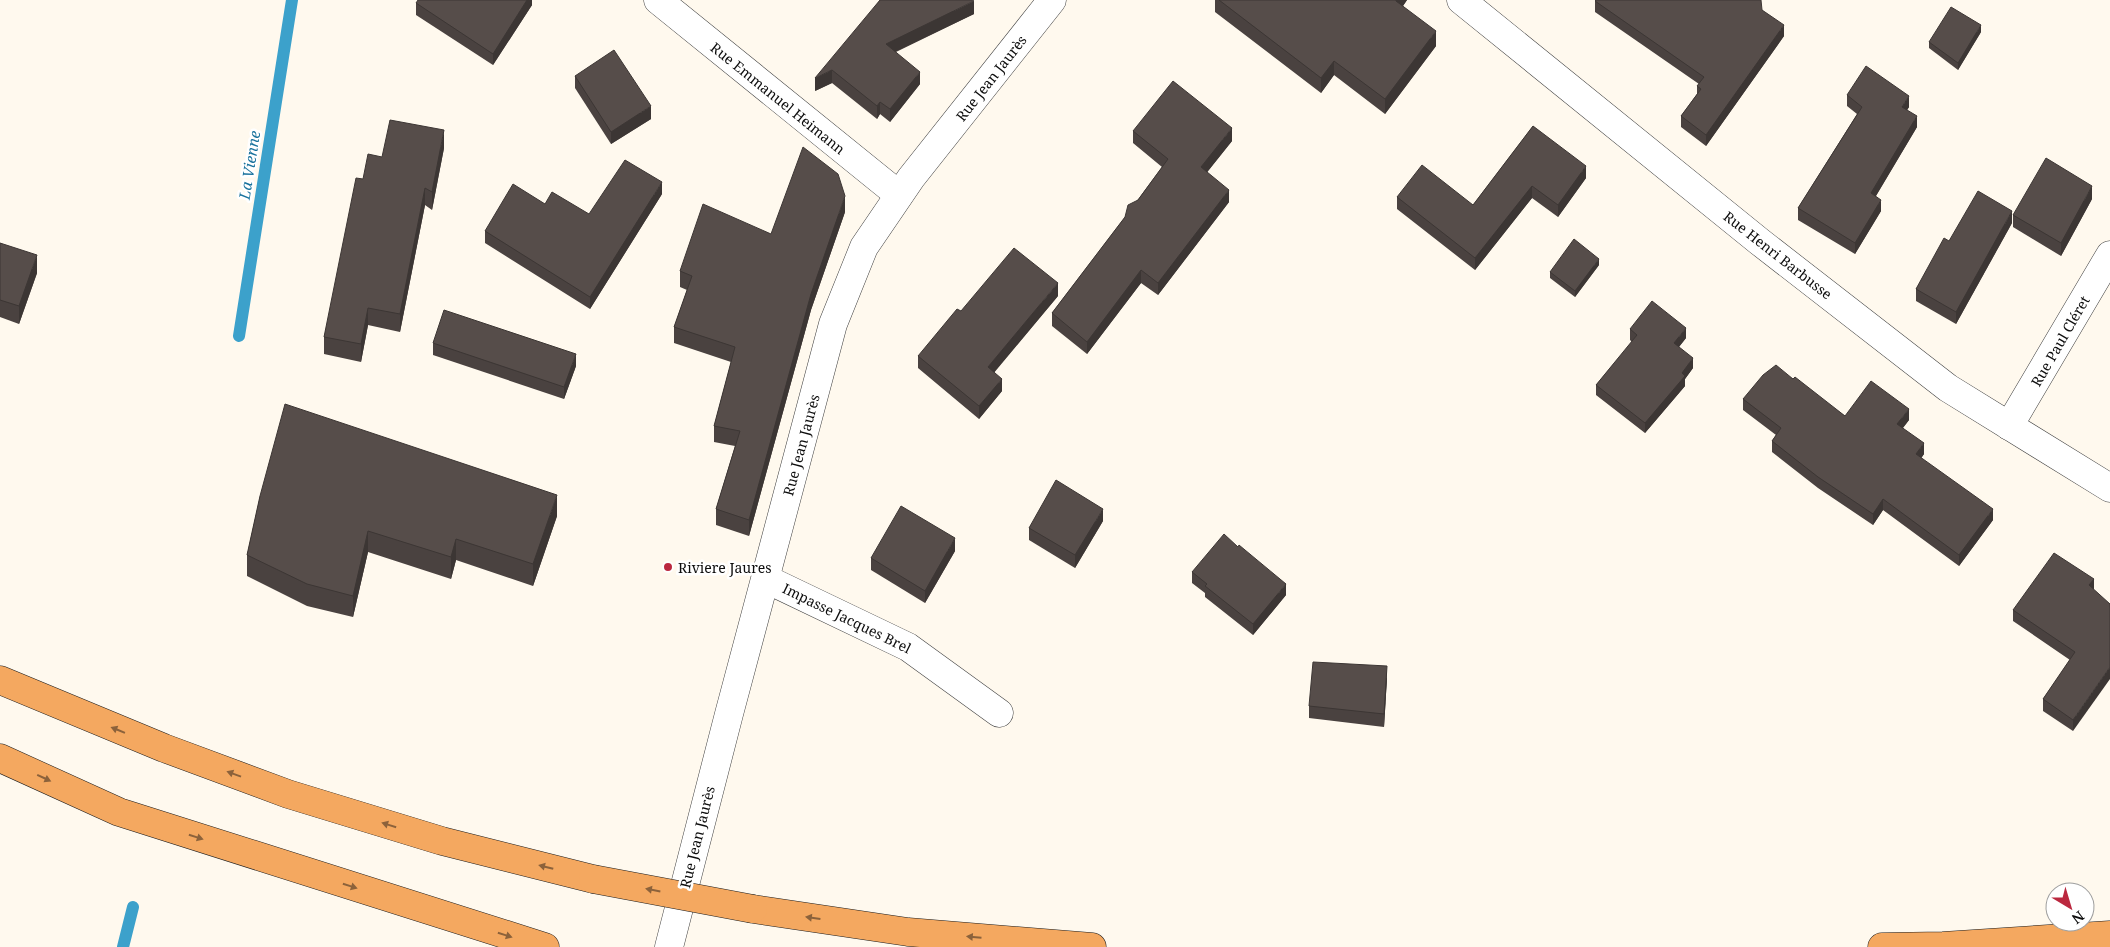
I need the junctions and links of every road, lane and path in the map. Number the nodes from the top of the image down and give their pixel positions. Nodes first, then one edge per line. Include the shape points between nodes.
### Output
1 (658, 0) edge
2 (1052, 0) edge
3 (1461, 0) edge
4 (899, 195) junction
5 (2110, 255) edge
6 (2009, 426) junction
7 (2110, 488) edge
8 (766, 578) junction
9 (0, 680) edge
10 (999, 713) dead end
11 (0, 758) edge
12 (2110, 935) edge
13 (541, 946) edge
14 (669, 947) edge
15 (1092, 947) edge
16 (1882, 947) edge

1 - 4 street, Rue Emmanuel Heimann
2 - 4 street, Rue Jean Jaurès
3 - 6 street, Rue Henri Barbusse via 1760,242 1948,388
4 - 8 street, Rue Jean Jaurès via 864,247 833,324
5 - 6 street, Rue Paul Cléret
6 - 7 street, Rue Henri Barbusse
8 - 10 street, Impasse Jacques Brel via 908,647
8 - 14 street, Rue Jean Jaurès
15 -> 9 highway, bridge via 908,932 753,909 593,878 442,841 288,794 164,748
11 -> 13 highway via 119,812
12 - 16 highway

